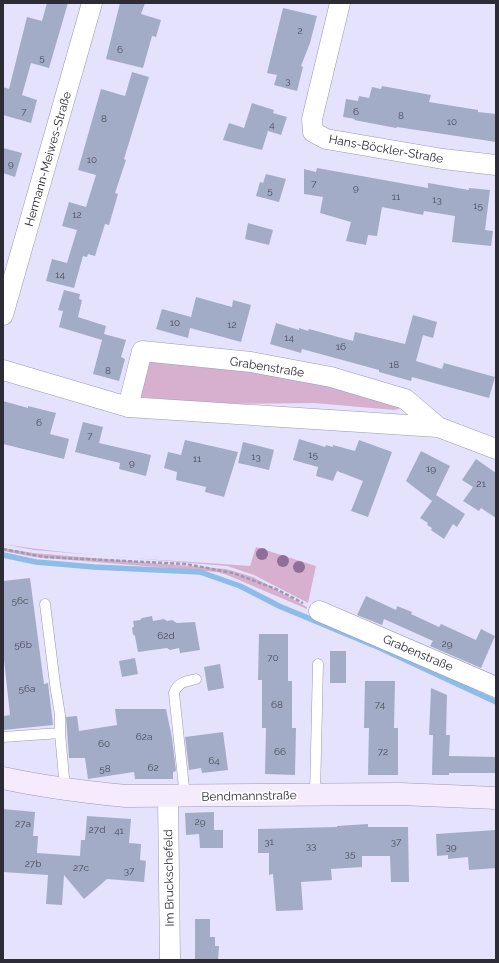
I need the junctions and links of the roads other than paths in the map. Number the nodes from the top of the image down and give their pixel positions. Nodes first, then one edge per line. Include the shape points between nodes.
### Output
1 (92, 3) edge
2 (340, 3) edge
3 (496, 165) edge
4 (3, 315) edge
5 (3, 370) edge
6 (128, 407) junction
7 (438, 426) junction
8 (496, 449) edge
9 (45, 604) dead end
10 (319, 610) road end
11 (318, 664) dead end
12 (196, 679) dead end
13 (496, 687) edge
14 (60, 733) junction
15 (3, 738) edge
16 (3, 778) edge
17 (64, 789) junction
18 (315, 795) junction
19 (176, 797) junction
20 (496, 798) edge
21 (170, 960) edge

1 - 4 street, Hermann-Meiwes-Straße
2 - 3 street, Hans-Böckler-Straße via 312,119 313,132 326,139 443,159
5 - 6 street, Grabenstraße
6 - 7 street, Grabenstraße
6 - 7 street, Grabenstraße via 142,351 252,362 331,377 405,399
7 - 8 street, Grabenstraße
9 - 14 lane via 60,715
10 - 13 street, Grabenstraße
11 - 18 lane
12 - 19 lane via 182,683 176,687 174,693
14 - 15 lane
14 - 17 lane
16 - 17 street, Bendmannstraße
17 - 19 street, Bendmannstraße via 126,796
18 - 19 street, Bendmannstraße
18 - 20 street, Bendmannstraße via 400,794
19 - 21 street, Im Bruckschefeld

